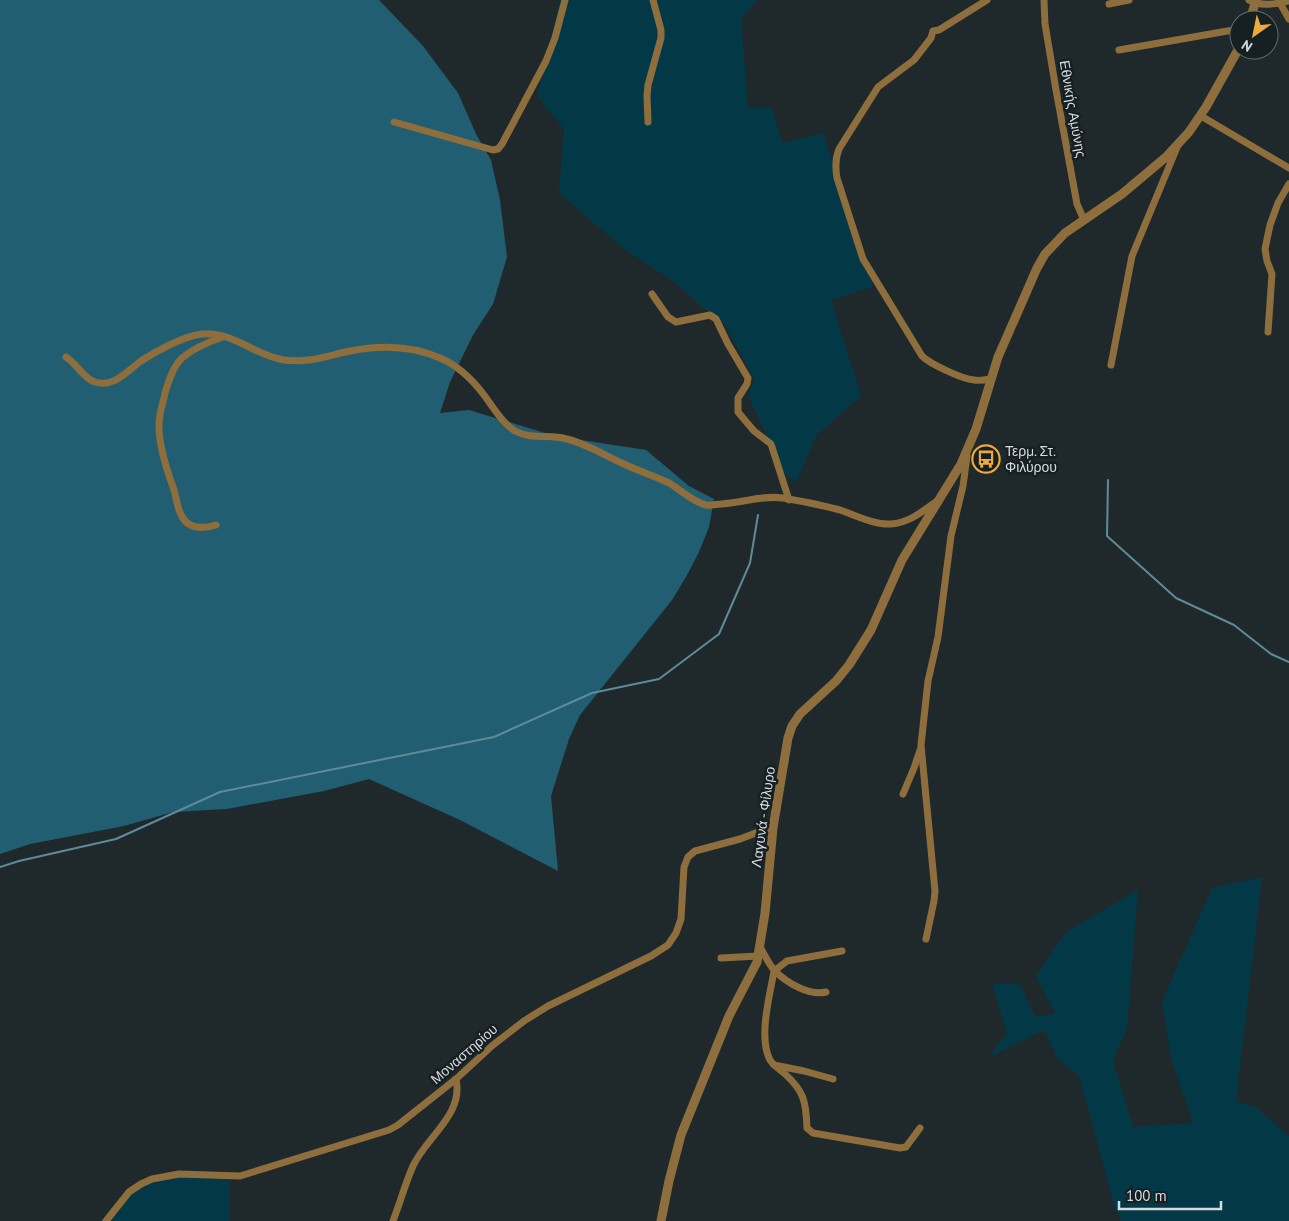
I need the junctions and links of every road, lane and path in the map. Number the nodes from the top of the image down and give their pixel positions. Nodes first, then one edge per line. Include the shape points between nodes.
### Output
1 (565, 0) edge
2 (653, 0) edge
3 (987, 0) edge
4 (1044, 0) edge
5 (1129, 0) edge
6 (1289, 0) edge
7 (1254, 1) edge
8 (1280, 3) junction
9 (1109, 4) dead end
10 (1289, 19) edge
11 (1229, 31) edge
12 (1120, 50) dead end
13 (1232, 60) edge
14 (1201, 116) junction
15 (394, 122) dead end
16 (648, 122) dead end
17 (1179, 143) junction
18 (1289, 168) edge
19 (1289, 184) edge
20 (1084, 220) junction
21 (652, 294) dead end
22 (1268, 332) dead end
23 (223, 336) junction
24 (66, 357) dead end
25 (1111, 365) dead end
26 (990, 379) junction
27 (967, 453) junction
28 (941, 497) junction
29 (789, 500) junction
30 (216, 526) dead end
31 (921, 745) junction
32 (903, 794) dead end
33 (773, 828) junction
34 (926, 939) dead end
35 (759, 951) junction
36 (842, 951) dead end
37 (721, 958) dead end
38 (774, 971) junction
39 (826, 992) dead end
40 (774, 1065) junction
41 (456, 1079) junction
42 (833, 1079) dead end
43 (920, 1128) dead end
44 (106, 1221) edge
45 (393, 1221) edge
46 (661, 1221) edge

1 - 15 street via 546,61 498,149
2 - 16 street via 661,38 648,84
3 - 26 street via 934,31 914,60 878,88 839,149 835,166 863,259 922,356 966,378
4 - 20 street, Εθνικής Αμύνης via 1056,90 1077,204
5 - 9 street
6 - 8 street
7 - 8 street
8 - 10 street
11 - 12 street
13 - 14 street, Λαγυνά - Φίλυρο
14 - 17 street, Λαγυνά - Φίλυρο
14 - 18 street
17 - 20 street, Λαγυνά - Φίλυρο via 1148,174
17 - 25 street via 1132,256
19 - 22 street via 1278,203 1265,249 1272,274
20 - 26 street, Λαγυνά - Φίλυρο via 1056,241 1042,259
21 - 29 street via 668,317 676,322 710,316 716,319 748,378 738,398 738,412 774,449
23 - 24 street via 198,335 177,342 110,382 89,380
23 - 29 street via 272,358 290,360 317,360 372,347 395,347 432,354 461,369 507,425 519,433 568,439 656,477 707,505 764,498
23 - 30 street via 206,342 182,359 168,381 159,416 164,456 180,512 192,526
26 - 27 street, Λαγυνά - Φίλυρο
27 - 28 street, Λαγυνά - Φίλυρο
27 - 31 street via 951,536
28 - 29 street via 918,515 888,525 823,506
28 - 33 street, Λαγυνά - Φίλυρο via 902,560 871,630 849,665 792,726
31 - 32 street
31 - 34 street via 935,891
33 - 35 street, Λαγυνά - Φίλυρο
33 - 41 street, Μοναστηρίου via 694,851 684,867 682,919 668,945 537,1012 493,1045
35 - 37 street
35 - 38 street
35 - 46 street, Λαγυνά - Φίλυρο via 753,971 719,1038 682,1135
36 - 38 street via 787,961
38 - 39 street via 801,989
38 - 40 street via 765,1033 766,1048
40 - 42 street
40 - 43 street via 801,1091 805,1100 807,1128 813,1133 900,1148 906,1146
41 - 44 street, Μοναστηρίου via 389,1130 240,1176 178,1174 152,1179 129,1192
41 - 45 street via 458,1091 454,1108 413,1165

